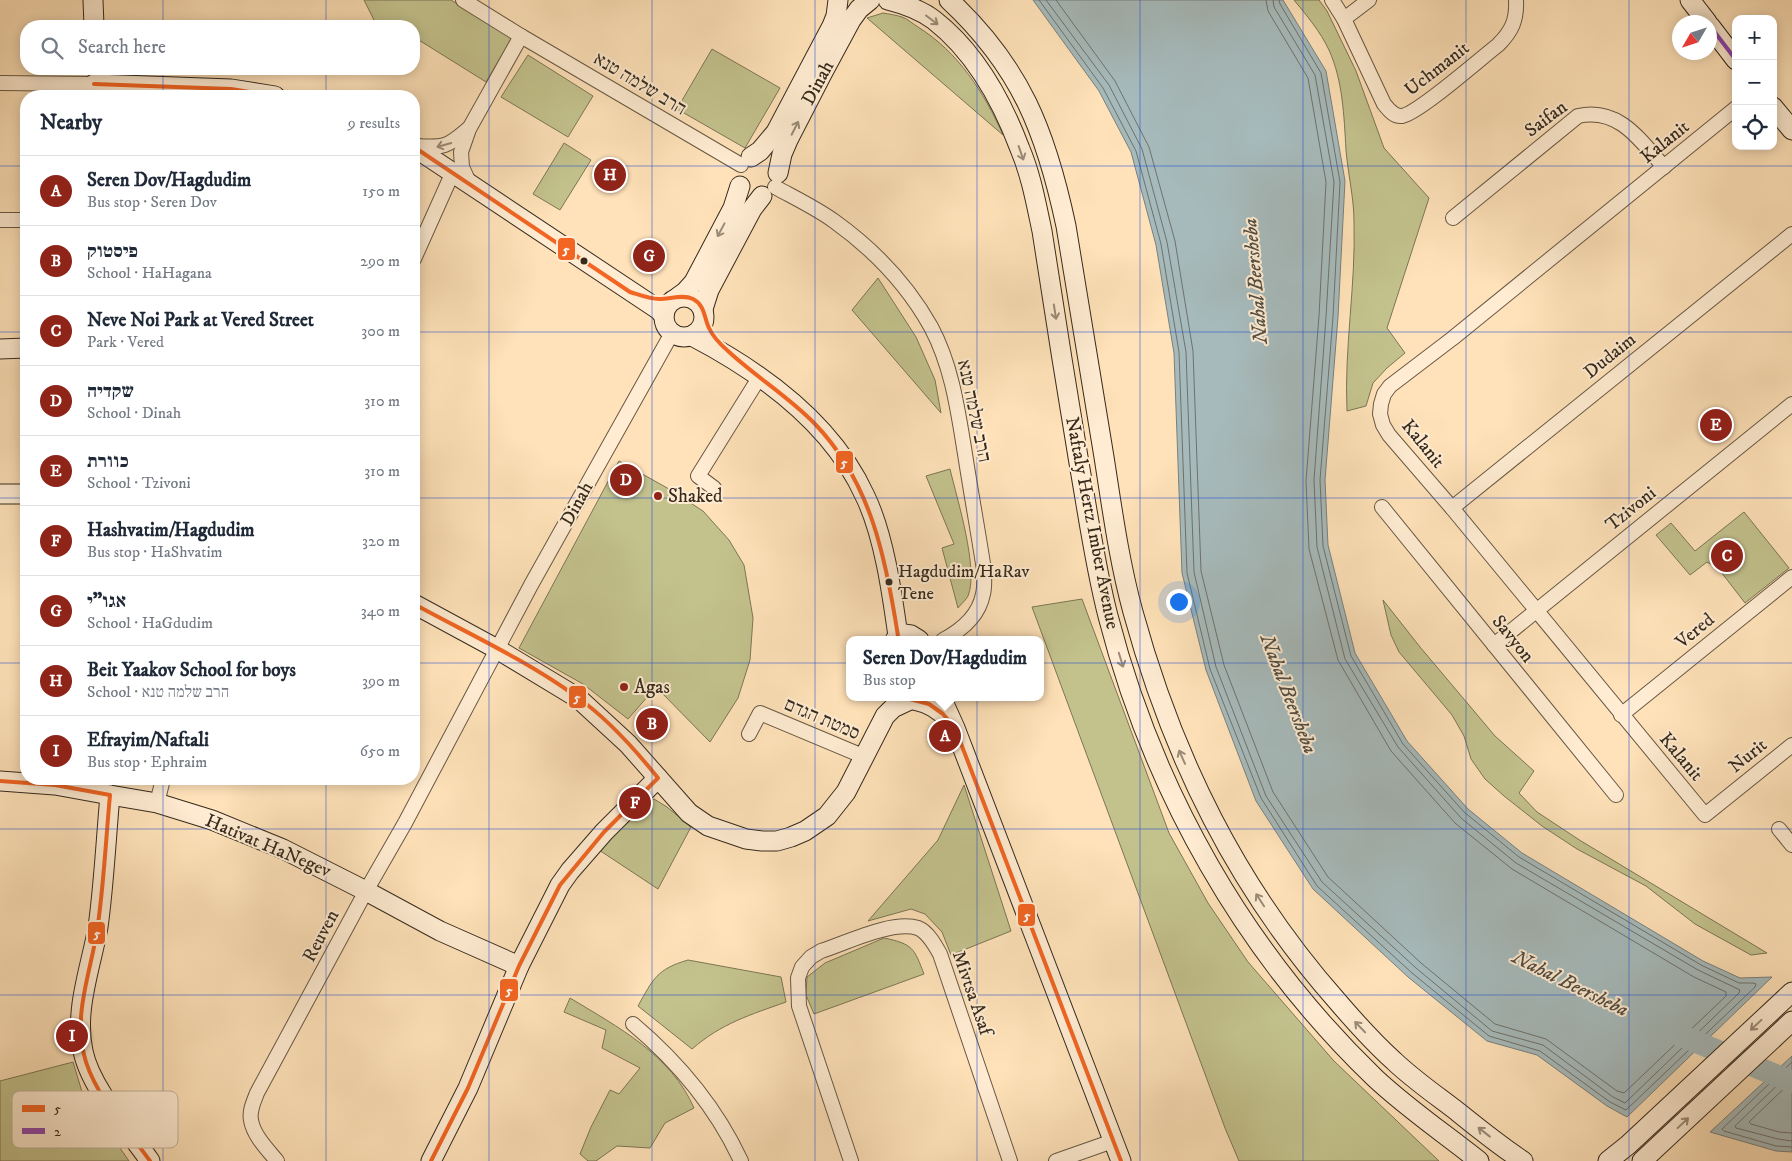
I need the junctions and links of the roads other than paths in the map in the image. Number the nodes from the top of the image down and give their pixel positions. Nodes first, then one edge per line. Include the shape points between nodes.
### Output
1 (93, 0) edge
2 (463, 0) edge
3 (824, 0) edge
4 (838, 0) edge
5 (859, 0) edge
6 (866, 0) edge
7 (870, 0) edge
8 (888, 0) edge
9 (949, 0) edge
10 (1332, 0) edge
11 (1369, 0) edge
12 (1516, 0) edge
13 (1690, 0) edge
14 (1702, 15) edge
15 (1344, 18) junction
16 (94, 20) edge
17 (1717, 35) edge
18 (520, 36) junction
19 (820, 48) junction
20 (1732, 55) edge
21 (0, 83) edge
22 (94, 83) edge
23 (231, 90) edge
24 (1732, 111) edge
25 (1777, 111) edge
26 (469, 129) junction
27 (1792, 130) edge
28 (420, 147) edge
29 (420, 151) edge
30 (746, 161) junction
31 (1664, 167) junction
32 (452, 174) junction
33 (772, 185) junction
34 (740, 186) junction
35 (483, 193) junction
36 (1453, 218) dead end
37 (0, 220) edge
38 (20, 220) edge
39 (1792, 234) edge
40 (420, 246) edge
41 (630, 292) junction
42 (677, 298) junction
43 (704, 312) junction
44 (668, 324) junction
45 (692, 336) junction
46 (20, 348) edge
47 (0, 349) edge
48 (754, 374) junction
49 (1792, 404) edge
50 (714, 488) dead end
51 (0, 494) edge
52 (20, 494) edge
53 (1382, 507) dead end
54 (1452, 508) junction
55 (1792, 576) edge
56 (420, 607) edge
57 (1536, 610) junction
58 (896, 636) edge
59 (900, 636) edge
60 (913, 636) edge
61 (950, 636) edge
62 (1494, 645) junction
63 (496, 649) junction
64 (885, 701) edge
65 (907, 701) edge
66 (919, 701) edge
67 (943, 701) edge
68 (1621, 714) junction
69 (880, 725) junction
70 (954, 728) junction
71 (749, 734) dead end
72 (1792, 745) edge
73 (864, 757) junction
74 (658, 778) junction
75 (0, 781) edge
76 (20, 782) edge
77 (55, 785) edge
78 (162, 785) edge
79 (1616, 794) dead end
80 (110, 795) junction
81 (157, 804) junction
82 (1705, 816) joint
83 (1779, 829) dead end
84 (1792, 845) edge
85 (366, 890) junction
86 (519, 966) junction
87 (1792, 992) edge
88 (1792, 1021) edge
89 (633, 1024) dead end
90 (100, 1091) edge
91 (1422, 1116) junction
92 (1113, 1141) junction
93 (141, 1148) edge
94 (1645, 1158) edge
95 (150, 1161) edge
96 (277, 1161) edge
97 (431, 1161) edge
98 (741, 1161) edge
99 (851, 1161) edge
100 (1010, 1161) edge
101 (1056, 1161) edge
102 (1121, 1161) edge
103 (1465, 1161) edge
104 (1479, 1161) edge
105 (1523, 1161) edge
106 (1608, 1161) edge

1 - 16 street
2 - 18 street, הרב שלמה טנא
3 - 19 street via 826,10
4 - 19 street, Dinah via 836,16
5 - 6 street
33 -> 7 street, Dinah via 788,140 829,61 859,8
8 -> 91 street, Naftaly Hertz Imber Avenue via 933,19 966,52 986,79 1021,150 1042,231 1093,544 1108,616 1135,706 1179,811 1221,886 1273,963 1327,1028 1376,1079
105 -> 9 street, Naftaly Hertz Imber Avenue via 1393,1060 1341,1006 1268,913 1222,840 1202,800 1159,698 1130,601 1066,226 1045,142 1007,65 985,36
10 - 15 street
11 - 15 street
12 - 15 street, Uchmanit via 1516,20 1507,36 1418,109 1401,116 1395,115 1384,104
13 - 14 street
17 - 20 street
18 - 26 street
18 - 30 street, הרב שלמה טנא
19 - 30 street, Dinah via 776,132 760,151
21 - 22 street
22 - 23 street
24 - 31 street, Kalanit
25 - 27 street
26 -> 28 street via 442,147
26 - 35 street via 461,152 462,167 468,180
29 - 32 street
30 - 33 street via 768,159 776,168
30 - 34 street via 738,176
31 - 36 street, Saifan via 1636,136 1613,118 1601,114 1578,116
31 - 54 street, Kalanit via 1453,338 1398,378 1384,394 1380,414 1383,425
32 - 35 street
32 - 40 street
33 - 34 street via 750,195
33 - 43 street, Dinah via 752,209 709,290
33 - 61 street, הרב שלמה טנא via 833,220 870,250 912,298 940,346 957,406 984,570 983,594 977,610
34 -> 42 street via 733,208 694,282
35 - 41 street
37 - 38 street
39 - 54 street, Dudaim
41 - 42 street via 662,300
41 - 44 street via 658,310
42 - 43 street via 684,296 696,300
42 - 44 street via 667,305
43 - 45 street via 702,328
43 - 48 street via 716,338
44 - 45 street via 682,337
44 - 63 street, Dinah
45 - 48 street
46 - 47 street
48 - 50 street via 698,476
48 - 58 street via 817,426 852,470 878,532 892,594
49 - 57 street, Tzivoni
51 - 52 street
53 - 62 street, Savyon
54 - 57 street, Kalanit
55 - 68 street, Vered
56 - 63 street
57 - 62 street, Tzivoni
57 - 68 street, Kalanit
59 - 60 street
62 - 79 street, Savyon
63 - 74 street via 578,698 628,744
63 - 85 street, Reuven via 405,823
64 - 69 street
65 - 69 street via 893,708
66 - 70 street via 940,710
67 - 70 street
68 - 82 street, Kalanit
69 - 73 street
70 - 92 street
71 - 73 street, סמטת הגדם via 760,713
72 - 82 street, Nurit
73 - 74 street via 846,792 827,816 805,831 778,841 746,839 708,826 688,813
74 - 86 street via 570,870
75 - 76 street, Hativat HaNegev
77 - 80 street, Hativat HaNegev
78 - 81 street
80 - 81 street, Hativat HaNegev
80 - 90 street via 98,928 83,999 81,1029 83,1052
81 - 85 street, Hativat HaNegev via 242,831
83 - 84 street
85 - 86 street, Hativat HaNegev via 440,931
85 - 96 street, Reuven via 252,1106 251,1121 257,1135
86 - 97 street via 468,1088
87 -> 106 street
94 -> 88 street
89 - 98 street via 686,1075
91 - 103 street
91 - 104 street, Naftaly Hertz Imber Avenue
92 - 101 street
92 - 102 street
93 - 95 street
99 - 100 street, Mivtsa Asaf via 799,1006 798,978 802,967 821,951 896,926 919,929 940,954

